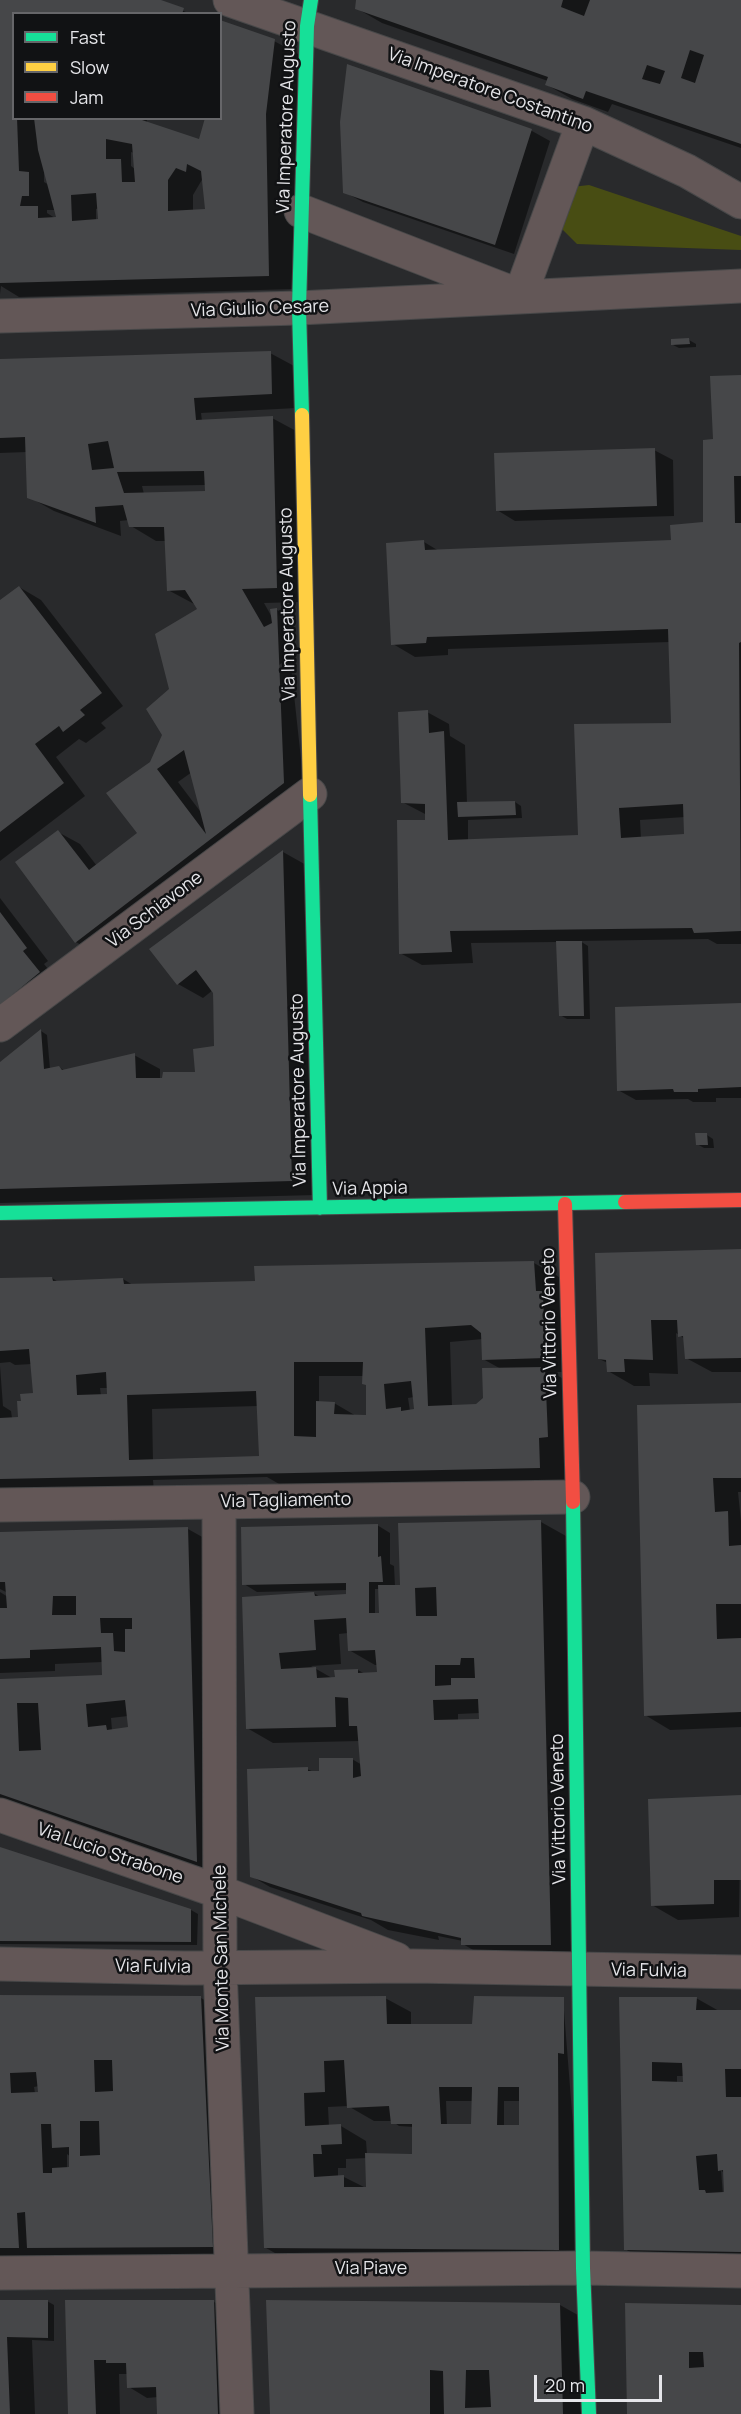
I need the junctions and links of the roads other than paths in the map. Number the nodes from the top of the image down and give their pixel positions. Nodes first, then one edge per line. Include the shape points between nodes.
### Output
1 (230, 0) edge
2 (309, 13) edge
3 (583, 123) junction
4 (741, 202) edge
5 (301, 211) junction
6 (741, 286) edge
7 (520, 296) junction
8 (299, 308) junction
9 (0, 316) edge
10 (310, 794) junction
11 (0, 1025) edge
12 (741, 1200) edge
13 (565, 1204) junction
14 (320, 1208) junction
15 (0, 1213) edge
16 (573, 1497) junction
17 (219, 1502) junction
18 (0, 1505) edge
19 (0, 1815) edge
20 (220, 1892) junction
21 (0, 1965) edge
22 (220, 1966) junction
23 (413, 1966) junction
24 (580, 1971) junction
25 (741, 1972) edge
26 (584, 2268) junction
27 (232, 2270) junction
28 (741, 2271) edge
29 (0, 2273) edge
30 (237, 2414) edge
31 (588, 2414) edge

1 - 2 street, Via Imperatore Costantino
2 - 3 street, Via Imperatore Costantino
2 - 5 street, Via Imperatore Augusto
3 - 4 street, Via Imperatore Costantino via 687,171
3 - 7 street
5 - 7 street, Via Giulio Cesare
5 - 8 street, Via Imperatore Augusto
6 - 7 street, Via Giulio Cesare
7 - 8 street, Via Giulio Cesare
8 - 9 street, Via Giulio Cesare
8 - 10 street, Via Imperatore Augusto
10 - 11 street, Via Schiavone
10 - 14 street, Via Imperatore Augusto
12 - 13 street, Via Appia
13 - 14 street, Via Appia
13 - 16 street, Via Vittorio Veneto
14 - 15 street, Via Appia
16 - 17 street, Via Tagliamento
16 - 24 street, Via Vittorio Veneto
17 - 18 street, Via Tagliamento
17 - 20 street, Via Monte San Michele
19 - 20 street, Via Lucio Strabone
20 - 22 street, Via Monte San Michele
20 - 23 street, Via Fulvia
21 - 22 street, Via Fulvia
22 - 23 street, Via Fulvia
22 - 27 street, Via Monte San Michele
23 - 24 street, Via Fulvia
24 - 25 street, Via Fulvia
24 - 26 street, Via Vittorio Veneto
26 - 27 street, Via Piave
26 - 28 street, Via Piave
26 - 31 street, Via Vittorio Veneto
27 - 29 street, Via Piave
27 - 30 street, Via Monte San Michele

